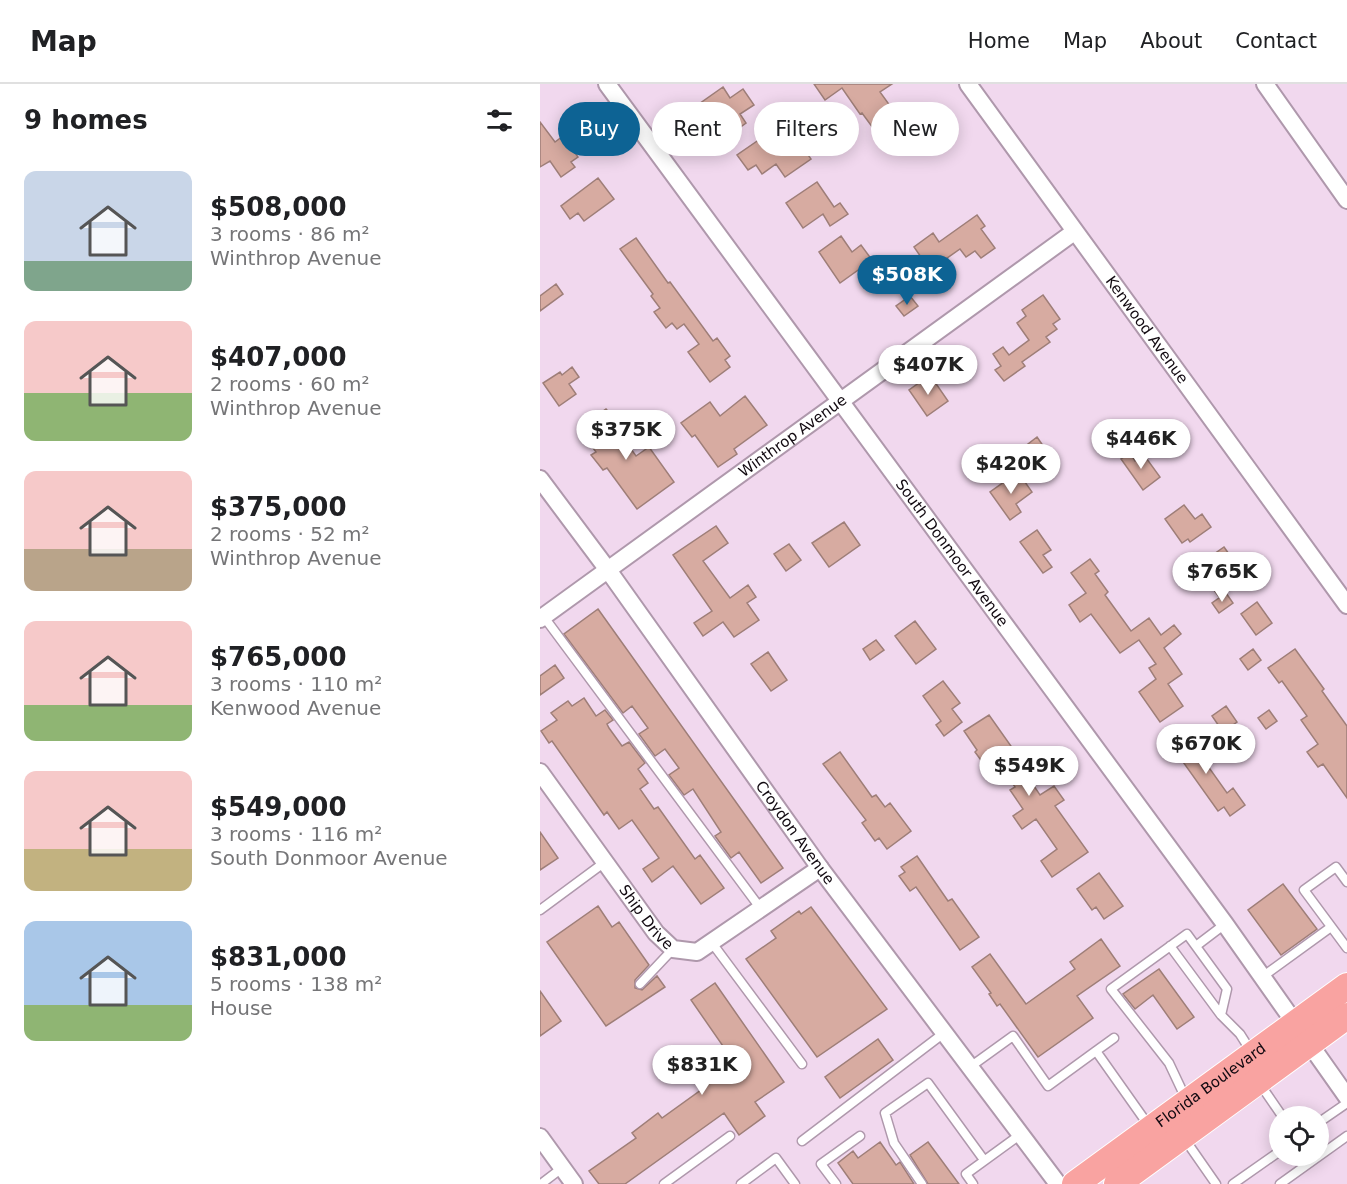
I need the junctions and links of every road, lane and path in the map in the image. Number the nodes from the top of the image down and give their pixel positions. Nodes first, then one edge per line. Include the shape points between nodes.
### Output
1 (608, 84) edge
2 (968, 84) edge
3 (1265, 84) edge
4 (1347, 200) edge
5 (1074, 232) junction
6 (842, 400) junction
7 (540, 479) edge
8 (608, 570) junction
9 (1347, 605) edge
10 (542, 618) edge
11 (540, 772) edge
12 (605, 862) junction
13 (820, 868) junction
14 (1347, 882) edge
15 (762, 909) junction
16 (540, 910) edge
17 (1225, 924) junction
18 (1331, 927) junction
19 (712, 943) junction
20 (1170, 946) junction
21 (1196, 946) junction
22 (1347, 948) edge
23 (673, 949) junction
24 (1262, 977) junction
25 (640, 984) dead end
26 (1347, 986) edge
27 (1221, 1015) junction
28 (1345, 1022) edge
29 (944, 1033) junction
30 (1302, 1033) junction
31 (1114, 1038) dead end
32 (1096, 1051) junction
33 (1253, 1054) junction
34 (802, 1064) dead end
35 (970, 1067) junction
36 (1258, 1082) junction
37 (1347, 1096) edge
38 (1188, 1102) junction
39 (1347, 1103) edge
40 (1275, 1106) edge
41 (1329, 1115) edge
42 (1209, 1117) junction
43 (1151, 1128) junction
44 (1021, 1134) junction
45 (860, 1136) dead end
46 (1182, 1136) junction
47 (1347, 1136) edge
48 (540, 1137) edge
49 (730, 1137) dead end
50 (802, 1141) dead end
51 (1269, 1159) edge
52 (984, 1160) junction
53 (562, 1168) junction
54 (541, 1184) edge
55 (574, 1184) edge
56 (664, 1184) edge
57 (741, 1184) edge
58 (795, 1184) edge
59 (836, 1184) edge
60 (922, 1184) edge
61 (973, 1184) edge
62 (1058, 1184) edge
63 (1075, 1184) edge
64 (1117, 1184) edge
65 (1216, 1184) edge
66 (1233, 1184) edge
67 (1280, 1184) edge

1 - 6 street, South Donmoor Avenue
2 - 5 street, Kenwood Avenue
3 - 4 street
5 - 6 street, Winthrop Avenue
5 - 9 street, Kenwood Avenue
6 - 8 street, Winthrop Avenue
6 - 17 street, South Donmoor Avenue
7 - 8 street, Croydon Avenue
8 - 10 street, Winthrop Avenue
8 - 13 street, Croydon Avenue
10 - 15 lane
11 - 12 street, Ship Drive
12 - 16 lane
12 - 23 street, Ship Drive via 656,933
13 - 15 street, Ship Drive
13 - 29 street, Croydon Avenue
14 - 18 lane via 1336,867 1304,890
15 - 19 street, Ship Drive
17 - 21 lane
17 - 24 street, South Donmoor Avenue
18 - 22 lane
18 - 24 lane
19 - 23 street, Ship Drive via 697,952
19 - 34 lane
20 - 21 lane via 1187,934
20 - 27 lane
20 - 38 lane via 1111,989 1169,1064
21 - 27 lane via 1227,989
23 - 25 lane
24 - 30 street, South Donmoor Avenue
26 - 30 main road, Florida Boulevard
27 - 33 lane
28 - 30 main road, Florida Boulevard
29 - 35 street, Croydon Avenue
29 - 50 lane
30 - 33 main road, Florida Boulevard
30 - 36 main road, Florida Boulevard
30 - 37 street, South Donmoor Avenue
31 - 32 lane
32 - 35 lane via 1048,1086 1013,1036
32 - 43 lane
33 - 38 main road, Florida Boulevard
33 - 42 main road via 1257,1066
35 - 44 street, Croydon Avenue
36 - 40 lane
36 - 42 main road, Florida Boulevard
38 - 43 main road, Florida Boulevard
39 - 41 lane
42 - 46 main road, Florida Boulevard
43 - 63 main road, Florida Boulevard
44 - 52 lane
44 - 62 street, Croydon Avenue
45 - 59 lane via 821,1164
46 - 64 main road, Florida Boulevard
46 - 65 lane
47 - 67 lane
48 - 53 street
49 - 56 lane
51 - 66 lane
52 - 60 lane via 928,1083 885,1113 894,1143
52 - 61 lane via 966,1174
53 - 54 lane
53 - 55 street
57 - 58 lane via 776,1158

